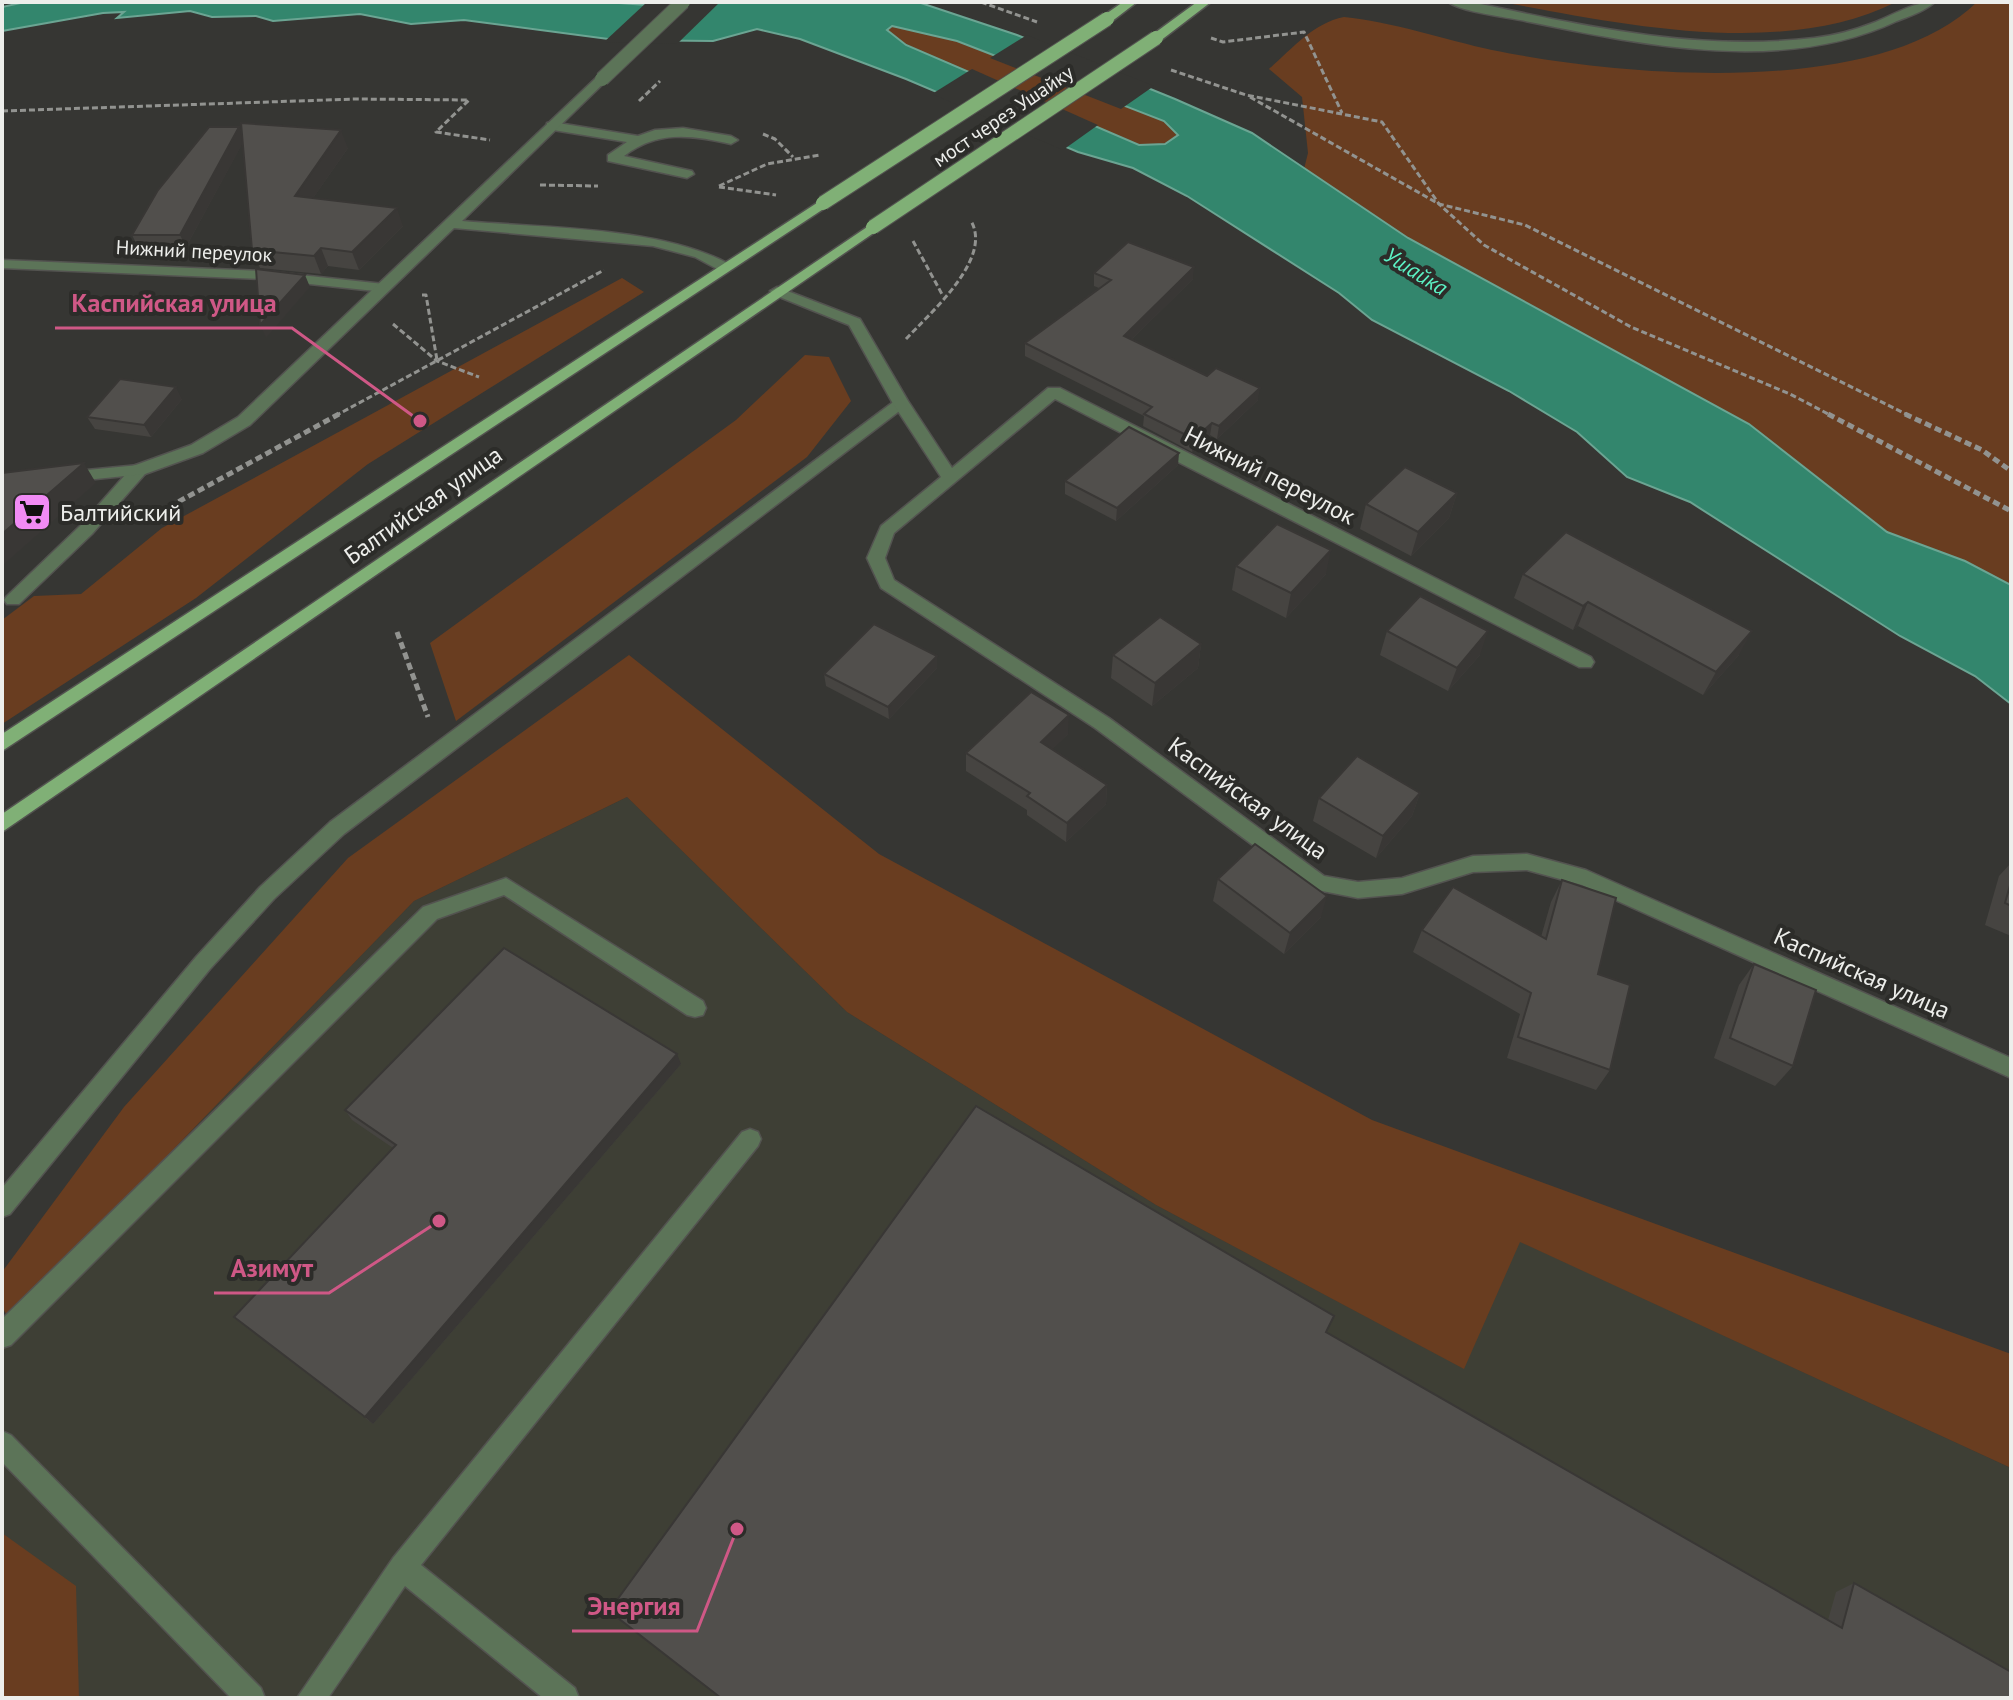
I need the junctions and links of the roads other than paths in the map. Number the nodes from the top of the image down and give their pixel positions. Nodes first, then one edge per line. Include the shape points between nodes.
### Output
1 (683, 2) edge
2 (1131, 2) edge
3 (1205, 2) edge
4 (1454, 2) edge
5 (1929, 2) edge
6 (552, 126) junction
7 (635, 139) junction
8 (731, 140) dead end
9 (687, 174) dead end
10 (823, 203) joint
11 (452, 224) junction
12 (873, 227) joint
13 (2, 264) edge
14 (724, 267) junction
15 (384, 288) junction
16 (777, 291) junction
17 (900, 402) junction
18 (139, 470) junction
19 (949, 476) junction
20 (48, 479) edge
21 (13, 600) dead end
22 (1585, 662) dead end
23 (2, 744) edge
24 (2, 824) edge
25 (695, 1008) dead end
26 (2011, 1068) edge
27 (750, 1139) dead end
28 (2, 1206) edge
29 (2, 1336) edge
30 (2, 1444) edge
31 (402, 1567) junction
32 (251, 1698) edge
33 (311, 1698) edge
34 (565, 1698) edge

1 - 6 street, bridge
2 - 10 main road, мост через Ушайку, bridge
3 - 12 main road, мост через Ушайку, bridge
4 - 5 street via 1629,38 1752,46 1880,26
6 - 7 street
6 - 11 street
7 - 8 street via 682,129
7 - 9 street via 613,158
10 - 14 main road, Балтийская улица
11 - 14 street via 653,242 700,254
11 - 15 street
12 - 16 main road, Балтийская улица
13 - 15 street, Нижний переулок via 263,275
14 - 23 main road, Балтийская улица
15 - 18 street via 244,421 197,449
16 - 17 street via 855,322
16 - 24 main road, Балтийская улица
17 - 19 street
17 - 28 street via 337,828 267,893 193,975
18 - 20 street
18 - 21 street
19 - 22 street, Нижний переулок via 1054,392
19 - 26 street, Каспийская улица via 887,530 876,558 887,584 1102,723 1319,883 1358,890 1402,886 1473,864 1527,862 1586,878
25 - 29 street via 506,886 430,913
27 - 31 street
30 - 32 street
31 - 33 street
31 - 34 street

